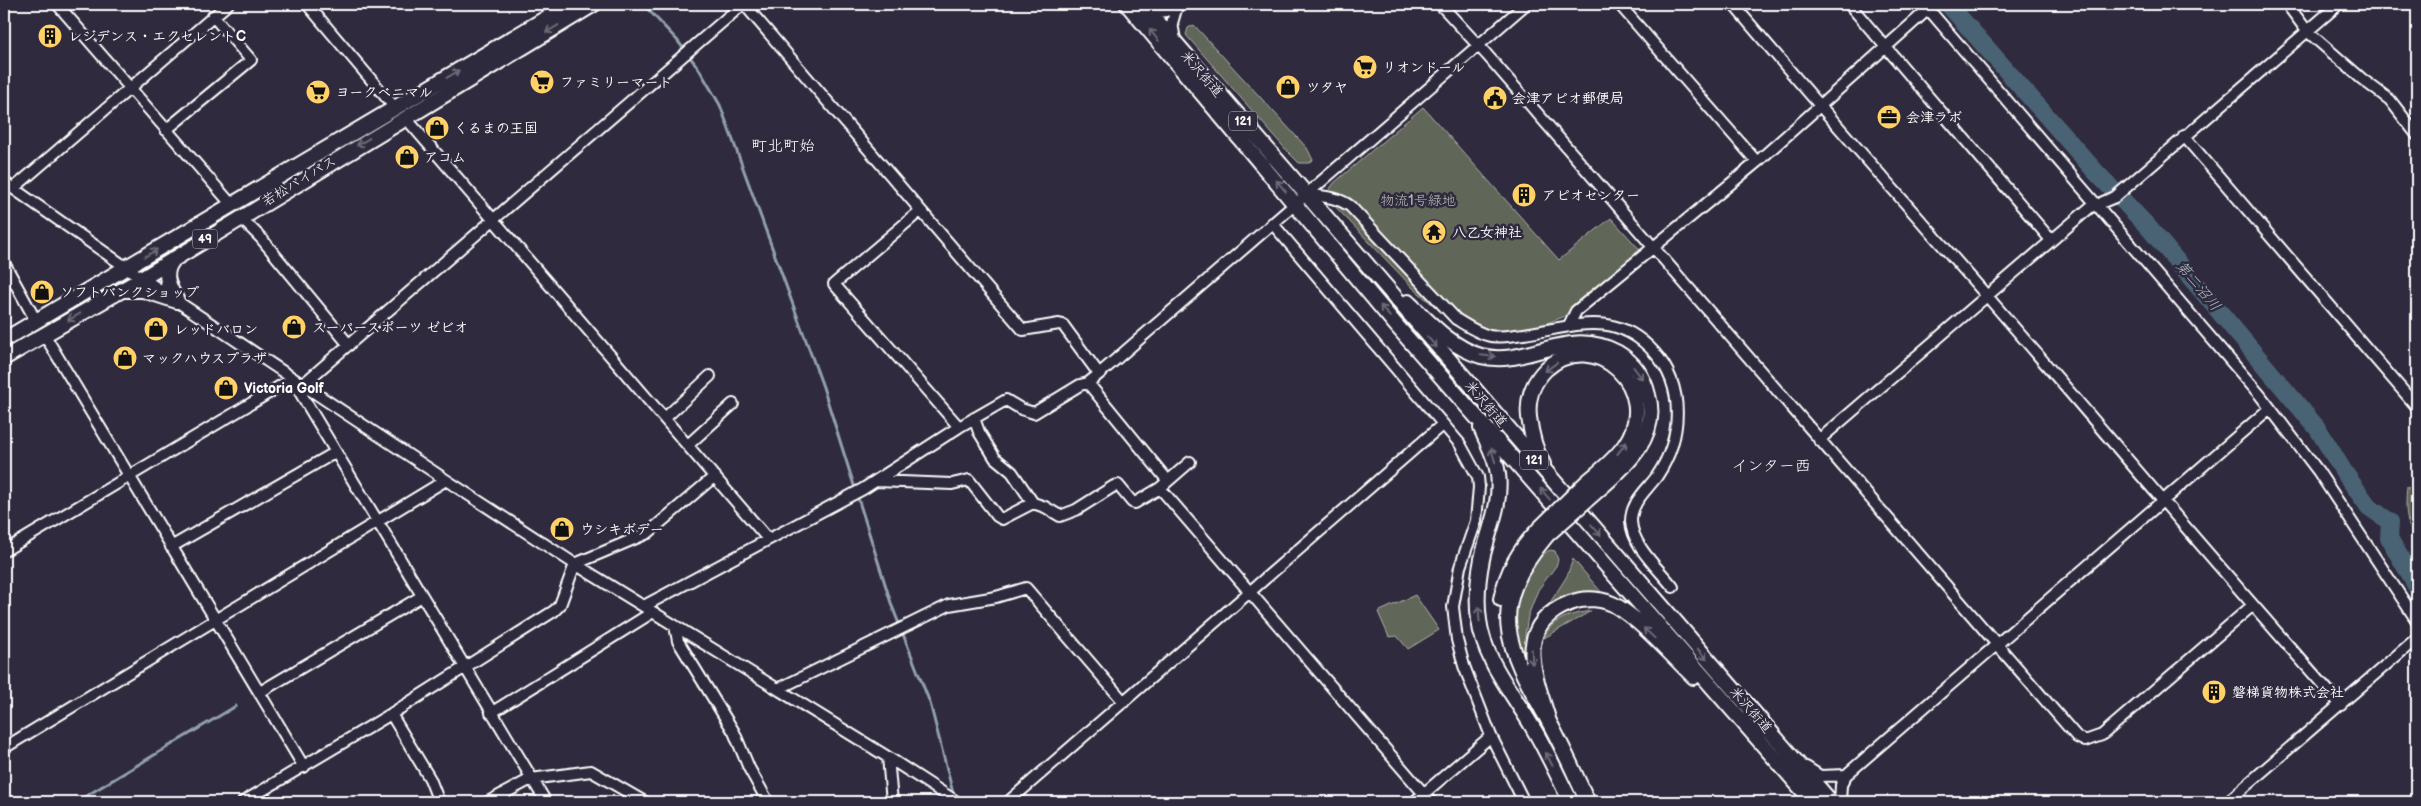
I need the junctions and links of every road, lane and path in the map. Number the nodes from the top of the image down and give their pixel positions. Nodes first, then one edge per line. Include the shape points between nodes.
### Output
1 (57, 4) edge
2 (228, 4) edge
3 (307, 4) edge
4 (570, 4) edge
5 (594, 4) edge
6 (743, 4) edge
7 (1127, 4) edge
8 (1142, 4) edge
9 (1149, 4) edge
10 (1440, 4) edge
11 (1526, 4) edge
12 (1619, 4) edge
13 (1733, 4) edge
14 (1849, 4) edge
15 (2287, 4) edge
16 (2339, 4) edge
17 (1178, 5) edge
18 (1929, 6) edge
19 (213, 16) junction
20 (2307, 31) junction
21 (1178, 45) junction
22 (1478, 45) junction
23 (1887, 47) junction
24 (129, 89) junction
25 (1819, 107) junction
26 (400, 113) junction
27 (166, 130) junction
28 (2417, 135) edge
29 (2184, 136) junction
30 (1757, 162) junction
31 (4, 182) edge
32 (14, 188) junction
33 (1306, 194) junction
34 (1295, 203) junction
35 (232, 205) junction
36 (2096, 206) junction
37 (920, 211) junction
38 (240, 217) junction
39 (495, 220) junction
40 (1272, 223) junction
41 (1344, 238) junction
42 (2051, 240) junction
43 (1654, 247) junction
44 (177, 257) junction
45 (4, 263) edge
46 (127, 268) junction
47 (143, 278) junction
48 (119, 292) junction
49 (1987, 297) junction
50 (177, 301) junction
51 (36, 321) junction
52 (1569, 325) junction
53 (44, 334) junction
54 (4, 340) edge
55 (349, 345) junction
56 (4, 358) edge
57 (1099, 374) junction
58 (710, 376) dead end
59 (292, 379) junction
60 (1088, 383) junction
61 (302, 385) junction
62 (733, 404) dead end
63 (2417, 407) edge
64 (2270, 408) junction
65 (1475, 413) junction
66 (665, 418) junction
67 (974, 418) junction
68 (1443, 424) junction
69 (959, 426) junction
70 (1819, 440) junction
71 (688, 445) junction
72 (336, 452) junction
73 (1190, 462) dead end
74 (130, 474) junction
75 (715, 476) junction
76 (446, 480) junction
77 (877, 480) junction
78 (1164, 485) junction
79 (1556, 485) junction
80 (1593, 486) junction
81 (2162, 502) junction
82 (1033, 503) junction
83 (376, 522) junction
84 (1543, 532) junction
85 (768, 539) junction
86 (172, 547) junction
87 (4, 551) edge
88 (575, 564) junction
89 (1673, 588) dead end
90 (1250, 592) junction
91 (422, 596) junction
92 (2253, 605) junction
93 (644, 606) junction
94 (653, 612) junction
95 (216, 618) junction
96 (2417, 621) edge
97 (675, 626) junction
98 (2417, 638) edge
99 (1997, 646) junction
100 (465, 668) junction
101 (778, 689) junction
102 (260, 692) junction
103 (1124, 702) junction
104 (2341, 705) junction
105 (491, 713) junction
106 (391, 714) junction
107 (1549, 722) junction
108 (1534, 729) junction
109 (1491, 736) junction
110 (4, 748) edge
111 (1788, 752) junction
112 (1770, 754) junction
113 (888, 757) junction
114 (304, 767) junction
115 (1846, 775) junction
116 (531, 779) junction
117 (1427, 798) edge
118 (243, 802) edge
119 (438, 802) edge
120 (491, 802) edge
121 (546, 802) edge
122 (645, 802) edge
123 (768, 802) edge
124 (892, 802) edge
125 (957, 802) edge
126 (1008, 802) edge
127 (1414, 802) edge
128 (1524, 802) edge
129 (1571, 802) edge
130 (1588, 802) edge
131 (1812, 802) edge
132 (1831, 802) edge
133 (1840, 802) edge
134 (2227, 802) edge

1 - 24 street
2 - 19 street
3 - 26 street
26 -> 4 highway, 若松バイパス / 49
5 -> 26 highway, 若松バイパス / 49
6 - 37 street
6 - 39 street
34 -> 7 highway, 米沢街道 / 121
8 - 21 highway, 米沢街道 / 121
9 - 17 street via 1158,12
10 - 22 street
11 - 22 street
12 - 30 street
13 - 25 street
14 - 23 street
15 - 20 street
16 - 20 street
17 - 21 street via 1172,23
18 - 23 street
18 - 36 street
19 - 24 street
19 - 27 street via 251,60
20 - 28 street via 2390,100
20 - 29 street
21 - 33 highway, 米沢街道 / 121
22 - 33 street
22 - 43 street
23 - 25 street
23 - 42 street
24 - 27 street
24 - 32 street
25 - 30 street
25 - 49 street
26 - 35 highway, 若松バイパス / 49
26 -> 38 highway, 若松バイパス / 49
26 - 39 street
27 - 35 street
29 - 36 street via 2117,195
29 - 63 street
30 - 43 street
31 - 32 street
32 - 46 street
33 - 34 street
33 - 41 highway, 米沢街道 / 121
33 - 52 street via 1329,196 1350,206 1456,319 1476,330 1491,336
34 - 40 street
65 -> 34 highway, 米沢街道 / 121
46 -> 35 highway, 若松バイパス / 49
36 - 42 street
36 - 64 street
37 - 57 street via 1023,330 1063,325
37 - 69 street via 834,284
38 - 44 highway, 若松バイパス / 49
38 - 55 street
39 - 55 street
39 - 66 street
40 - 57 street
40 - 68 street
41 -> 79 highway, 米沢街道 / 121
41 -> 80 highway via 1419,312 1469,352 1500,357 1566,344 1591,343 1608,347 1623,356 1644,381 1650,400 1648,430 1633,457
42 - 49 street
43 - 52 street via 1576,311
43 - 70 street
44 - 47 highway, 若松バイパス / 49
44 - 50 highway via 166,278
45 - 51 street
46 - 47 street
46 - 51 highway, 若松バイパス / 49
47 - 48 highway, 若松バイパス / 49
47 - 50 street
48 - 50 highway via 143,290
48 -> 53 highway, 若松バイパス / 49
49 - 70 street
49 - 81 street
50 - 59 street
51 - 54 highway, 若松バイパス / 49
52 - 89 street via 1599,323 1629,332 1655,353 1671,384 1678,421 1675,437 1660,469 1634,506 1631,520 1634,536
53 - 56 highway, 若松バイパス / 49
53 - 74 street
55 - 61 street
57 - 60 street
58 - 66 street
59 - 61 street
59 - 72 street
59 - 74 street
60 - 67 street via 1034,413 1006,400
60 - 78 street
61 - 76 street
62 - 71 street
64 - 81 street
64 - 96 street via 2318,471
108 -> 65 highway via 1496,670 1484,643 1479,620 1478,588 1482,558 1498,503 1498,474
112 -> 65 highway, 米沢街道 / 121
66 - 71 street
67 - 69 street
67 - 82 street via 995,458 1012,472
68 - 90 street
68 - 109 street via 1460,444 1478,477 1476,521 1460,567 1453,607 1464,666
69 - 77 street
70 - 99 street
71 - 75 street
72 - 83 street
72 - 86 street
73 - 78 street
74 - 86 street
74 - 87 street
75 - 85 street
75 - 88 street via 648,533
76 - 83 street
76 - 88 street
77 - 82 street via 952,484 969,480 1002,519
77 - 85 street
78 - 82 street via 1135,503 1118,485 1114,486 1076,510 1060,516
78 - 90 street
80 -> 79 highway via 1626,444 1634,429 1637,404 1634,391 1608,361 1574,355 1552,364 1541,374 1532,386 1529,398 1531,431 1540,458
79 -> 111 highway, 米沢街道 / 121
80 - 84 highway, bridge
81 - 92 street
81 - 99 street
83 - 91 street
83 - 95 street
84 - 107 highway via 1517,576 1507,618 1514,658
84 - 108 highway via 1515,559 1505,581 1499,619 1504,654
85 - 93 street
86 - 95 street
88 - 93 street
88 - 100 street via 560,604 554,611
90 - 103 street
90 - 117 street
91 - 100 street
91 - 102 street
92 - 99 street via 2102,735 2090,740 2082,740 2070,730
92 - 104 street
93 - 94 street
94 - 97 street
94 - 105 street
95 - 102 street
95 - 110 street
97 - 101 street
97 - 123 street via 678,641 734,732
98 - 104 street
99 - 115 street
100 - 105 street
100 - 106 street
101 - 103 street via 948,605 1026,588
101 - 113 street
102 - 114 street
103 - 126 street
104 - 134 street
105 - 116 street
106 - 114 street
106 - 119 street via 430,779
112 -> 107 highway via 1634,620 1610,603 1591,599 1558,607 1543,620 1536,632 1532,661
107 - 130 highway
129 -> 108 highway
109 - 117 street
109 - 128 street
111 - 115 street via 1820,776
111 - 132 highway, 米沢街道 / 121
112 - 131 highway, 米沢街道 / 121
113 - 124 street
113 - 125 street
114 - 118 street
115 - 133 street via 1841,785
116 - 120 street
116 - 121 street
116 - 122 street via 591,771
117 - 127 street

